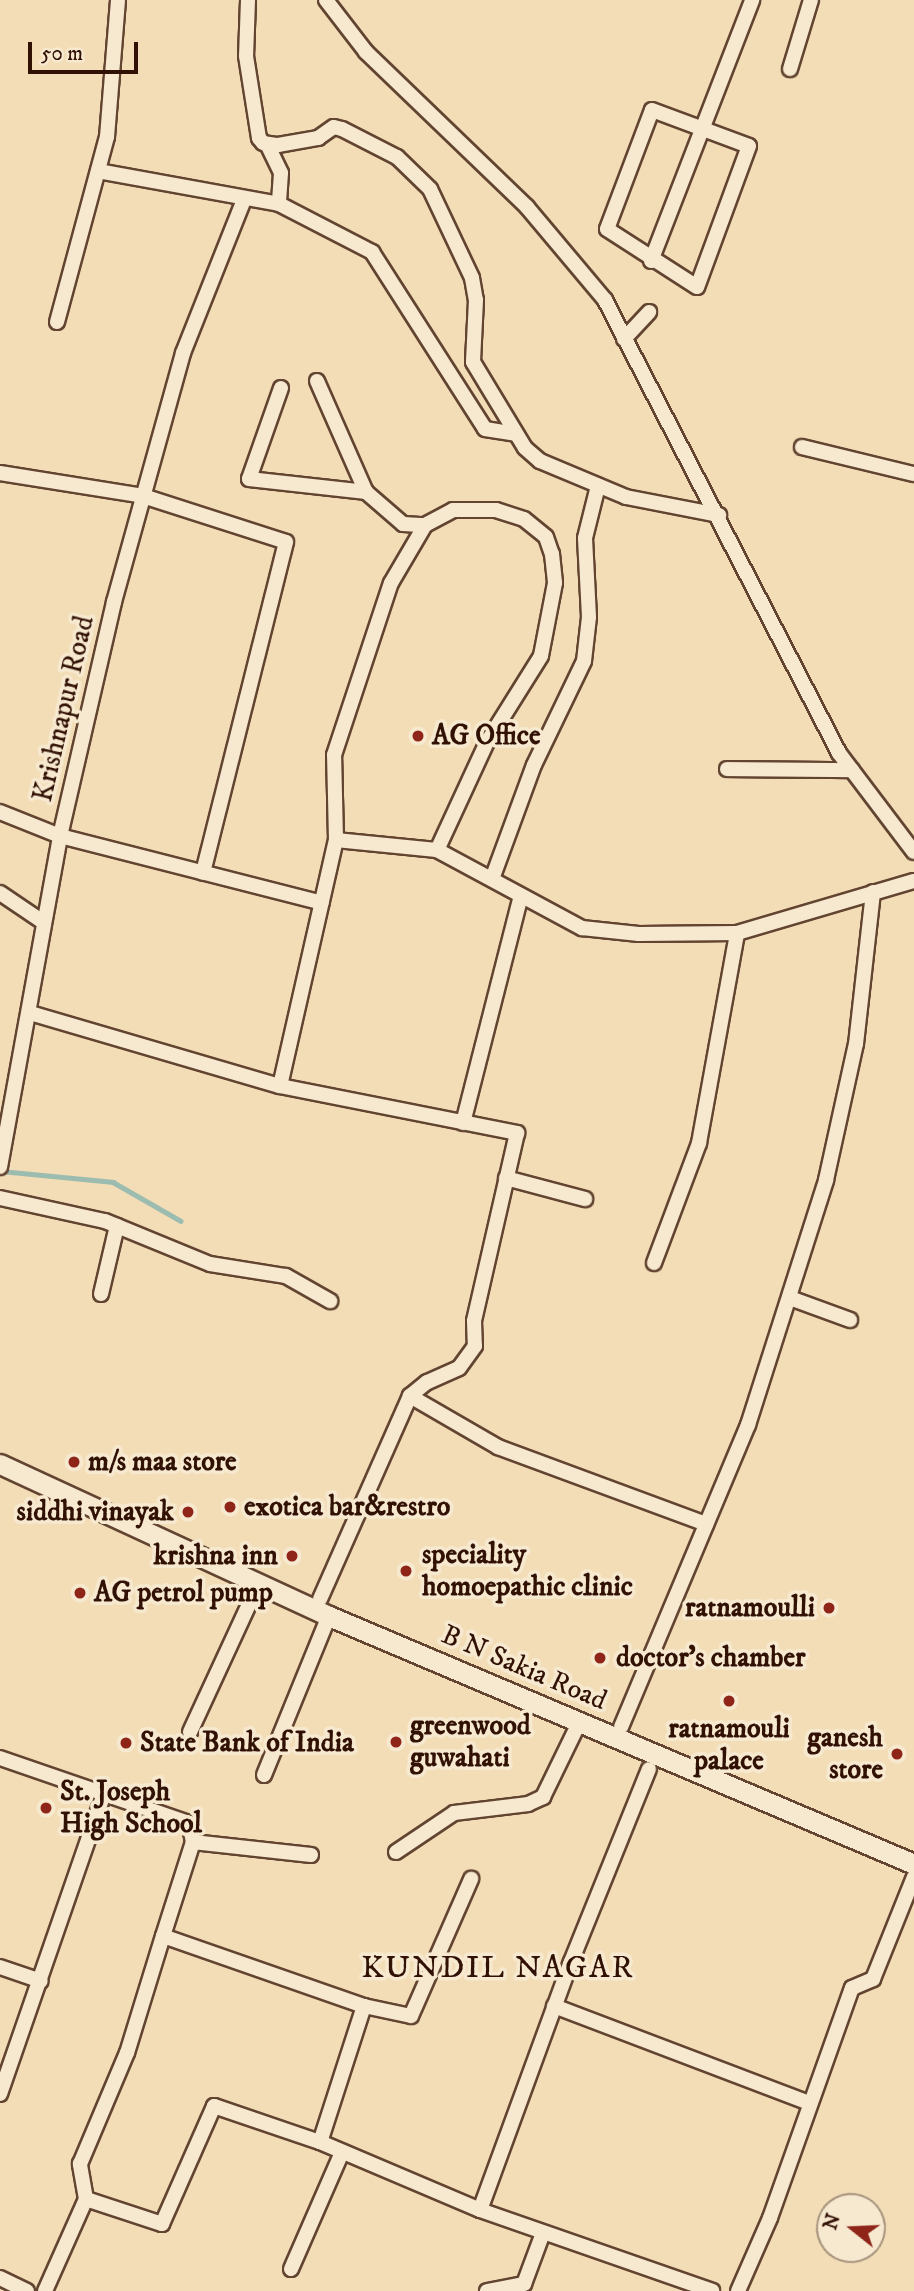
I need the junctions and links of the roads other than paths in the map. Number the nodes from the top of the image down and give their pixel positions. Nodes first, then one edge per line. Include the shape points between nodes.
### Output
1 (118, 0) edge
2 (248, 0) edge
3 (326, 0) edge
4 (752, 0) edge
5 (811, 0) edge
6 (790, 69) dead end
7 (703, 127) junction
8 (267, 144) junction
9 (98, 171) junction
10 (244, 200) junction
11 (279, 204) junction
12 (651, 261) junction
13 (649, 312) dead end
14 (57, 322) dead end
15 (624, 339) junction
16 (317, 382) dead end
17 (281, 388) dead end
18 (516, 434) junction
19 (802, 447) dead end
20 (0, 473) edge
21 (914, 474) edge
22 (598, 486) junction
23 (366, 492) junction
24 (144, 496) junction
25 (719, 515) junction
26 (425, 525) junction
27 (727, 769) dead end
28 (852, 770) junction
29 (0, 812) edge
30 (60, 836) junction
31 (336, 840) junction
32 (437, 850) junction
33 (914, 852) edge
34 (203, 873) junction
35 (492, 879) junction
36 (914, 881) edge
37 (873, 892) junction
38 (0, 893) edge
39 (521, 896) junction
40 (322, 903) junction
41 (43, 922) junction
42 (737, 933) junction
43 (30, 1013) junction
44 (280, 1086) junction
45 (463, 1123) junction
46 (0, 1167) edge
47 (506, 1178) junction
48 (0, 1198) edge
49 (585, 1199) dead end
50 (117, 1226) junction
51 (653, 1263) dead end
52 (102, 1294) dead end
53 (790, 1298) junction
54 (330, 1301) dead end
55 (850, 1320) dead end
56 (410, 1396) junction
57 (0, 1453) edge
58 (0, 1464) edge
59 (706, 1524) junction
60 (259, 1583) junction
61 (324, 1607) junction
62 (579, 1723) junction
63 (621, 1727) junction
64 (190, 1732) dead end
65 (0, 1758) edge
66 (649, 1769) dead end
67 (264, 1775) dead end
68 (104, 1794) junction
69 (193, 1842) junction
70 (914, 1851) edge
71 (396, 1853) dead end
72 (311, 1855) dead end
73 (914, 1864) edge
74 (914, 1877) edge
75 (471, 1879) dead end
76 (163, 1936) junction
77 (0, 1967) edge
78 (41, 1981) junction
79 (364, 2006) junction
80 (554, 2006) junction
81 (0, 2094) edge
82 (809, 2103) junction
83 (320, 2142) junction
84 (342, 2152) junction
85 (86, 2199) junction
86 (480, 2210) junction
87 (543, 2233) junction
88 (291, 2269) dead end
89 (0, 2278) edge
90 (27, 2291) edge
91 (45, 2291) edge
92 (487, 2291) edge
93 (712, 2291) edge
94 (738, 2291) edge

1 - 9 street via 107,137
2 - 8 street via 246,56 259,138
3 - 15 street via 366,52 417,97 571,255 605,300
4 - 7 street
5 - 6 street
7 - 12 street
7 - 12 street via 652,110 607,229
7 - 12 street via 750,146 697,287
8 - 11 street via 281,173
8 - 18 street via 307,142 331,128 342,129 397,157 430,189 472,278 476,300 473,362
9 - 10 street
9 - 14 street
10 - 11 street
10 - 24 street, Krishnapur Road via 183,353
11 - 18 street via 372,252 485,429
13 - 15 street
15 - 25 street
16 - 23 street
17 - 23 street via 249,479
18 - 22 street via 540,461
19 - 21 street
20 - 24 street
22 - 25 street
22 - 35 street via 585,538 589,617 584,661 534,765
23 - 26 street via 403,524
24 - 30 street, Krishnapur Road
24 - 34 street via 286,542
25 - 28 street
26 - 31 street via 391,583 334,755
26 - 32 street via 453,510 496,510 524,519 546,537 555,583 541,656 487,742
27 - 28 street
28 - 33 street
29 - 30 street
30 - 34 street
30 - 41 street, Krishnapur Road
31 - 32 street
31 - 40 street
32 - 35 street
34 - 40 street
35 - 39 street
36 - 37 street
37 - 42 street
37 - 53 street via 856,1044 826,1180
38 - 41 street
39 - 42 street via 582,928 639,934
39 - 45 street
40 - 44 street
41 - 43 street, Krishnapur Road
42 - 51 street via 699,1143
43 - 44 street
43 - 46 street, Krishnapur Road
44 - 45 street
45 - 47 street via 517,1133
47 - 49 street
47 - 56 street via 474,1321 475,1346 459,1368 427,1382
48 - 50 street
50 - 52 street
50 - 54 street via 210,1264 286,1276
53 - 55 street
53 - 59 street via 748,1425
56 - 59 street via 498,1447
56 - 61 street
57 - 61 main road, B N Sakia Road
58 - 60 main road, B N Sakia Road
59 - 63 street
60 - 61 main road, B N Sakia Road
60 - 64 street
61 - 62 main road, B N Sakia Road
61 - 63 main road, B N Sakia Road
61 - 67 street
62 - 71 street via 543,1797 528,1804 454,1813
62 - 73 main road, B N Sakia Road
63 - 70 main road, B N Sakia Road
65 - 68 street
66 - 80 street
68 - 69 street via 189,1823
68 - 78 street
69 - 72 street
69 - 76 street
74 - 82 street via 873,1979 852,1988
75 - 79 street via 411,2015
76 - 79 street
76 - 85 street via 127,2053 79,2164
77 - 78 street
78 - 81 street
79 - 83 street
80 - 82 street
80 - 86 street
82 - 94 street via 770,2218
83 - 84 street
83 - 85 street via 214,2106 162,2224
84 - 86 street
84 - 88 street
85 - 91 street
86 - 87 street
87 - 92 street via 524,2284
87 - 93 street
89 - 90 street

